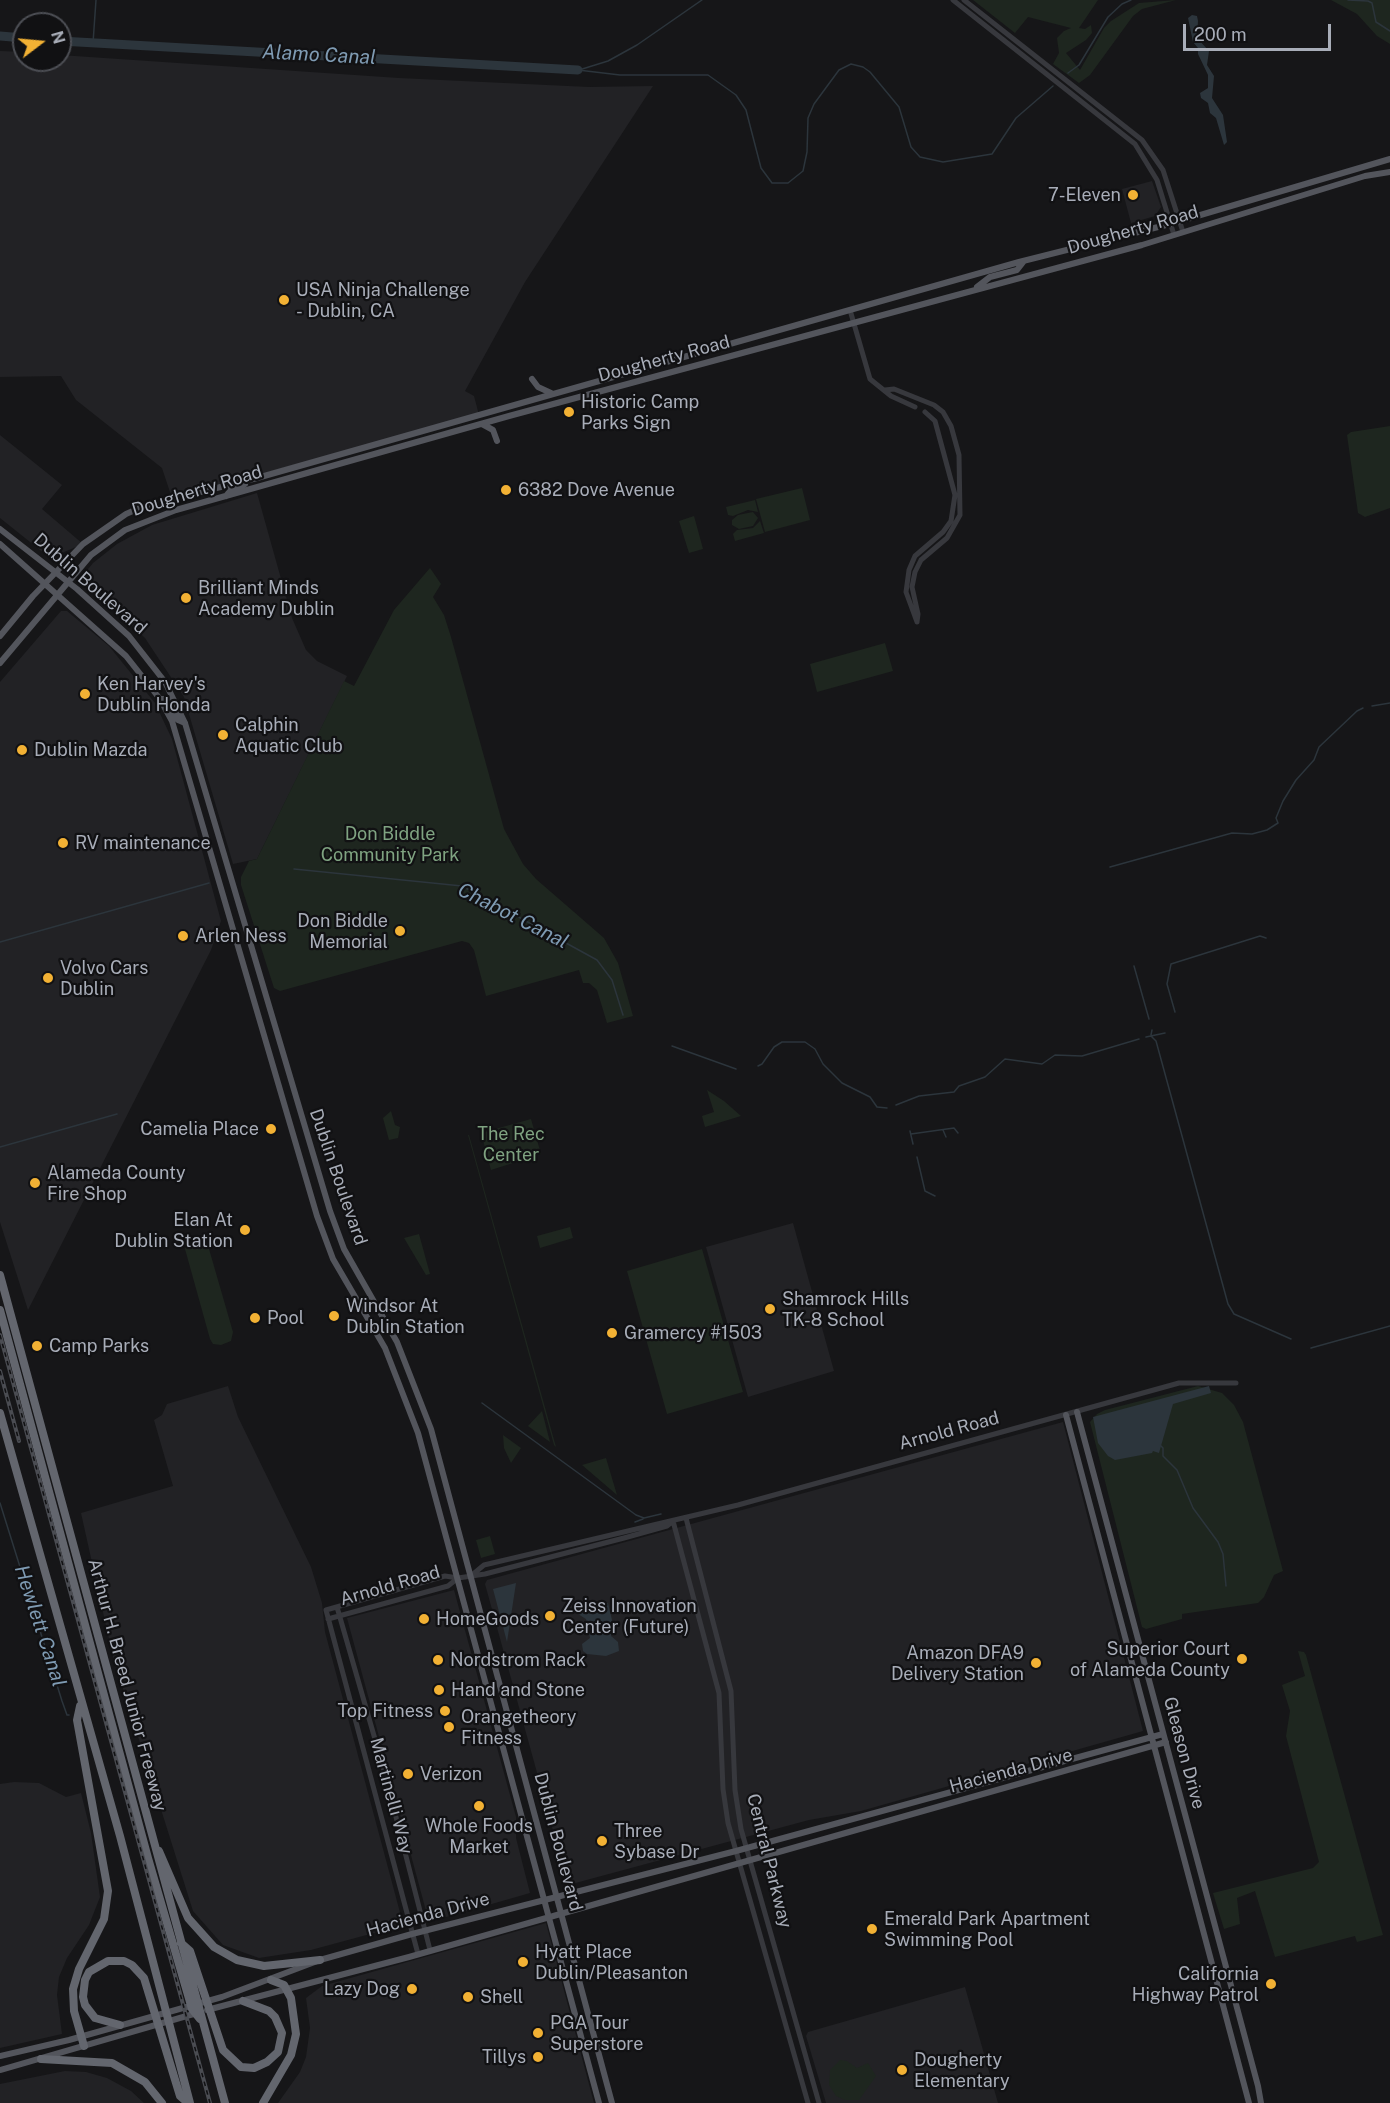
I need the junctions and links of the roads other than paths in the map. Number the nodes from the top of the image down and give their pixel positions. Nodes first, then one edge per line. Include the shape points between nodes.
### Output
1 (952, 0) edge
2 (964, 0) edge
3 (1390, 159) edge
4 (1390, 172) edge
5 (1179, 221) junction
6 (1170, 224) junction
7 (1183, 232) junction
8 (1174, 235) junction
9 (1025, 260) junction
10 (976, 288) junction
11 (850, 310) junction
12 (853, 322) junction
13 (532, 379) dead end
14 (885, 390) junction
15 (551, 393) junction
16 (915, 407) dead end
17 (925, 412) dead end
18 (482, 424) junction
19 (497, 441) dead end
20 (340, 455) junction
21 (310, 473) junction
22 (249, 480) junction
23 (226, 496) junction
24 (0, 529) edge
25 (0, 544) edge
26 (55, 572) junction
27 (68, 582) junction
28 (45, 583) junction
29 (57, 594) junction
30 (0, 636) edge
31 (0, 663) edge
32 (160, 699) junction
33 (185, 723) junction
34 (0, 1275) edge
35 (0, 1310) edge
36 (1236, 1383) dead end
37 (1077, 1412) junction
38 (0, 1414) edge
39 (1066, 1415) junction
40 (686, 1518) junction
41 (673, 1521) junction
42 (472, 1575) junction
43 (458, 1578) junction
44 (337, 1607) junction
45 (326, 1610) joint
46 (339, 1616) junction
47 (328, 1619) junction
48 (81, 1704) junction
49 (1163, 1734) junction
50 (1152, 1736) junction
51 (1166, 1742) junction
52 (1155, 1746) junction
53 (868, 1815) junction
54 (863, 1827) junction
55 (154, 1843) junction
56 (747, 1848) junction
57 (736, 1851) junction
58 (751, 1859) junction
59 (740, 1862) junction
60 (557, 1897) junction
61 (544, 1900) junction
62 (561, 1913) junction
63 (548, 1917) junction
64 (426, 1930) junction
65 (412, 1934) junction
66 (180, 1942) junction
67 (430, 1950) junction
68 (418, 1954) junction
69 (320, 1960) junction
70 (271, 1980) junction
71 (287, 1990) junction
72 (243, 2001) junction
73 (203, 2023) junction
74 (120, 2025) junction
75 (80, 2037) junction
76 (84, 2046) junction
77 (0, 2056) edge
78 (41, 2059) junction
79 (0, 2070) edge
80 (162, 2103) edge
81 (189, 2103) edge
82 (225, 2103) edge
83 (263, 2103) edge
84 (598, 2103) edge
85 (612, 2103) edge
86 (808, 2103) edge
87 (819, 2103) edge
88 (1249, 2103) edge
89 (1260, 2103) edge

1 - 6 street via 1135,144 1157,180
2 - 5 street via 1142,140 1162,170
3 - 5 main road, Dougherty Road
4 - 7 main road, Dougherty Road via 1365,176
5 - 6 main road, Dougherty Road
5 - 7 street
6 - 8 street
6 - 9 main road, Dougherty Road
7 - 8 main road, Dougherty Road
8 - 10 main road, Dougherty Road
9 - 10 main road via 1017,270 990,278
9 - 11 main road, Dougherty Road
10 - 12 main road, Dougherty Road
11 - 12 street
11 - 15 main road, Dougherty Road
12 - 14 street via 867,373
12 - 18 main road, Dougherty Road
13 - 15 main road
14 - 16 street
14 - 17 street via 894,389 943,412 959,455 960,515 947,538 921,560 915,572 912,587 917,622 906,592 909,570 915,556 951,521 955,495 934,421
15 - 20 main road, Dougherty Road
18 - 19 main road via 494,432
18 - 21 main road, Dougherty Road
20 - 21 main road via 313,467
20 - 22 main road, Dougherty Road
21 - 23 main road, Dougherty Road
22 - 23 main road
22 - 26 main road, Dougherty Road via 136,508 83,544
23 - 27 main road, Dougherty Road via 125,530 91,555
24 - 26 main road, Dublin Boulevard
25 - 28 main road, Dublin Boulevard
26 - 27 main road, Dublin Boulevard
26 - 28 main road, Dougherty Road
27 - 29 main road, Dougherty Road
27 - 33 main road, Dublin Boulevard via 150,660
28 - 29 main road, Dublin Boulevard
28 - 30 main road, Dougherty Road
29 - 31 main road, Dougherty Road
29 - 32 main road, Dublin Boulevard via 126,656
32 - 33 main road via 167,699 178,720
32 - 43 main road, Dublin Boulevard via 177,734 317,1216 333,1259 385,1348 404,1392
33 - 42 main road, Dublin Boulevard via 330,1211 344,1248 397,1342 415,1385
34 - 55 highway, Arthur H. Breed Junior Freeway
35 - 73 highway via 172,1942 192,2009
36 - 37 street, Arnold Road via 1179,1383
37 - 39 street, Arnold Road
37 - 49 main road, Gleason Drive
38 - 48 highway
39 - 40 street, Arnold Road
39 - 50 main road, Gleason Drive
40 - 41 street, Arnold Road
40 - 56 street, Central Parkway via 726,1664 733,1706 737,1809
41 - 42 street, Arnold Road via 624,1538
41 - 42 street, Arnold Road via 484,1565
41 - 57 street, Central Parkway via 719,1693 723,1789
42 - 43 street, Arnold Road
42 - 60 main road, Dublin Boulevard
43 - 44 street, Arnold Road via 445,1576
43 - 46 street, Arnold Road via 448,1586
43 - 61 main road, Dublin Boulevard
44 - 45 street, Arnold Road
44 - 46 street, Martinelli Way
45 - 47 street, Martinelli Way
46 - 47 street, Arnold Road
46 - 64 street, Martinelli Way
47 - 65 street, Martinelli Way
48 - 75 highway via 77,1720 108,1891 104,1919 73,1989
48 - 81 highway via 120,1836
49 - 50 main road, Hacienda Drive
49 - 51 main road, Gleason Drive
50 - 52 main road, Gleason Drive
50 - 53 main road, Hacienda Drive
51 - 52 main road, Hacienda Drive
51 - 89 main road, Gleason Drive
52 - 54 main road, Hacienda Drive
52 - 88 main road, Gleason Drive
53 - 54 main road
53 - 56 main road, Hacienda Drive
54 - 58 main road, Hacienda Drive
55 - 66 highway, Arthur H. Breed Junior Freeway
55 - 69 highway via 188,1918 214,1947 237,1960 258,1965
56 - 57 main road, Hacienda Drive
56 - 58 street, Central Parkway
57 - 59 street, Central Parkway
57 - 60 main road, Hacienda Drive
58 - 59 main road, Hacienda Drive
58 - 87 street, Central Parkway
59 - 62 main road, Hacienda Drive
59 - 86 street, Central Parkway
60 - 61 main road, Hacienda Drive
60 - 62 main road, Dublin Boulevard
61 - 63 main road, Dublin Boulevard
61 - 64 main road, Hacienda Drive
62 - 63 main road, Hacienda Drive
62 - 85 main road, Dublin Boulevard
63 - 67 main road, Hacienda Drive
63 - 84 main road, Dublin Boulevard
64 - 65 main road, Hacienda Drive
64 - 67 street, Martinelli Way
65 - 68 street, Martinelli Way
65 - 69 main road, Hacienda Drive
66 - 72 highway via 190,1951 223,2050 241,2067 254,2068 278,2052 282,2033 268,2011
66 - 73 highway, Arthur H. Breed Junior Freeway
67 - 68 main road, Hacienda Drive
68 - 71 main road, Hacienda Drive
69 - 70 main road, Hacienda Drive
70 - 71 highway
70 - 74 main road, Hacienda Drive
71 - 72 main road, Hacienda Drive
71 - 83 highway via 296,2021 294,2045
72 - 76 main road, Hacienda Drive
73 - 82 highway, Arthur H. Breed Junior Freeway
74 - 75 main road, Hacienda Drive
74 - 81 highway via 95,2018 83,1997 89,1972 108,1961 132,1965 144,1978 180,2096
75 - 76 highway
75 - 77 main road, Hacienda Drive
76 - 78 main road, Hacienda Drive
78 - 79 main road, Hacienda Drive
78 - 80 highway via 112,2063 146,2082

